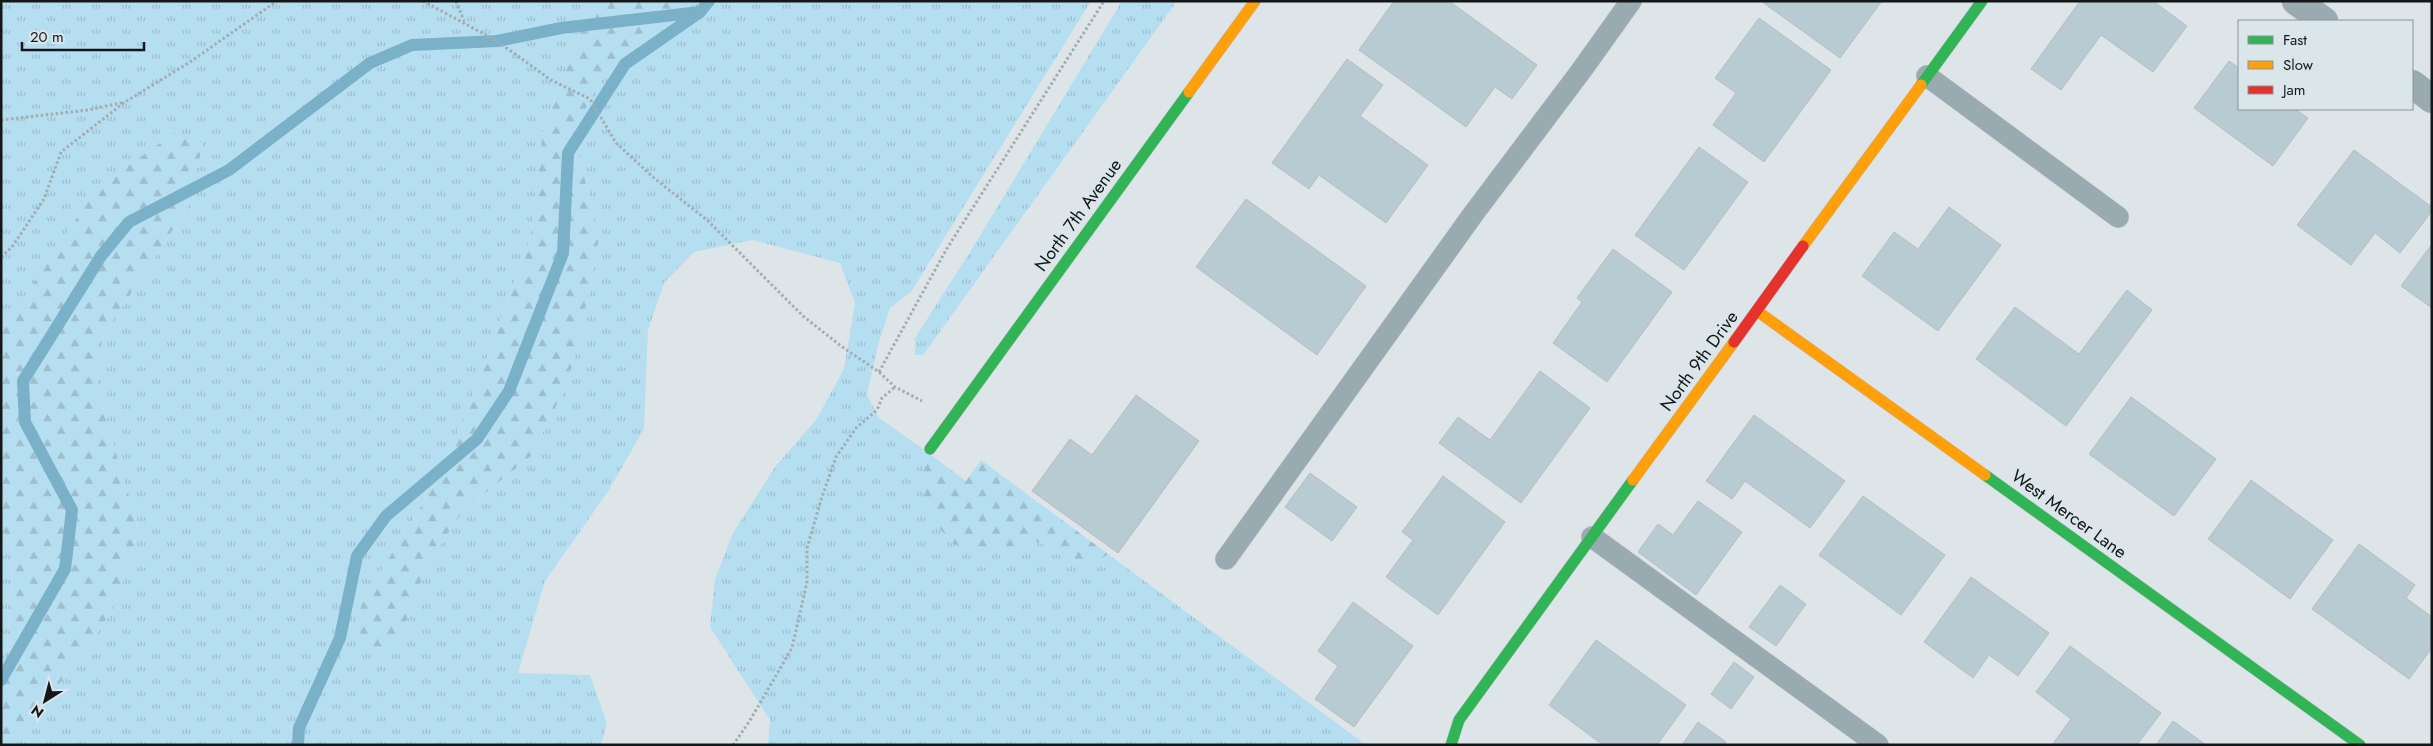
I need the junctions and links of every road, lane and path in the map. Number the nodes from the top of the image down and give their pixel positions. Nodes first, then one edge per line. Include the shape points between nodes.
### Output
1 (278, 1) edge
2 (423, 1) edge
3 (456, 1) edge
4 (1104, 1) edge
5 (1255, 1) edge
6 (1631, 1) edge
7 (1982, 1) edge
8 (2296, 1) edge
9 (2323, 20) edge
10 (465, 23) junction
11 (1928, 76) junction
12 (2413, 85) edge
13 (2432, 99) edge
14 (125, 102) junction
15 (1, 120) edge
16 (2118, 217) dead end
17 (1, 257) edge
18 (1757, 311) junction
19 (879, 372) junction
20 (895, 387) junction
21 (953, 417) junction
22 (930, 449) dead end
23 (1592, 537) junction
24 (1226, 559) dead end
25 (733, 745) edge
26 (1451, 745) edge
27 (1878, 745) edge
28 (2360, 745) edge

1 - 14 path
2 - 10 path
3 - 10 path
4 - 19 path via 946,250
5 - 21 street, North 7th Avenue
6 - 24 lane via 1474,213
7 - 11 street, North 9th Drive
8 - 9 street
10 - 19 path via 497,41 551,80 590,99 616,143 707,220 803,316
11 - 16 lane
11 - 18 street, North 9th Drive
12 - 13 street
14 - 15 path via 88,110
14 - 17 path via 61,152 44,199 12,247
18 - 23 street, North 9th Drive
18 - 28 street, West Mercer Lane
19 - 20 path
20 - 21 path
20 - 25 path via 882,398 877,410 856,428 836,457 807,548 807,582 792,648
21 - 22 street, North 7th Avenue
23 - 26 street, North 9th Drive via 1459,720
23 - 27 lane

